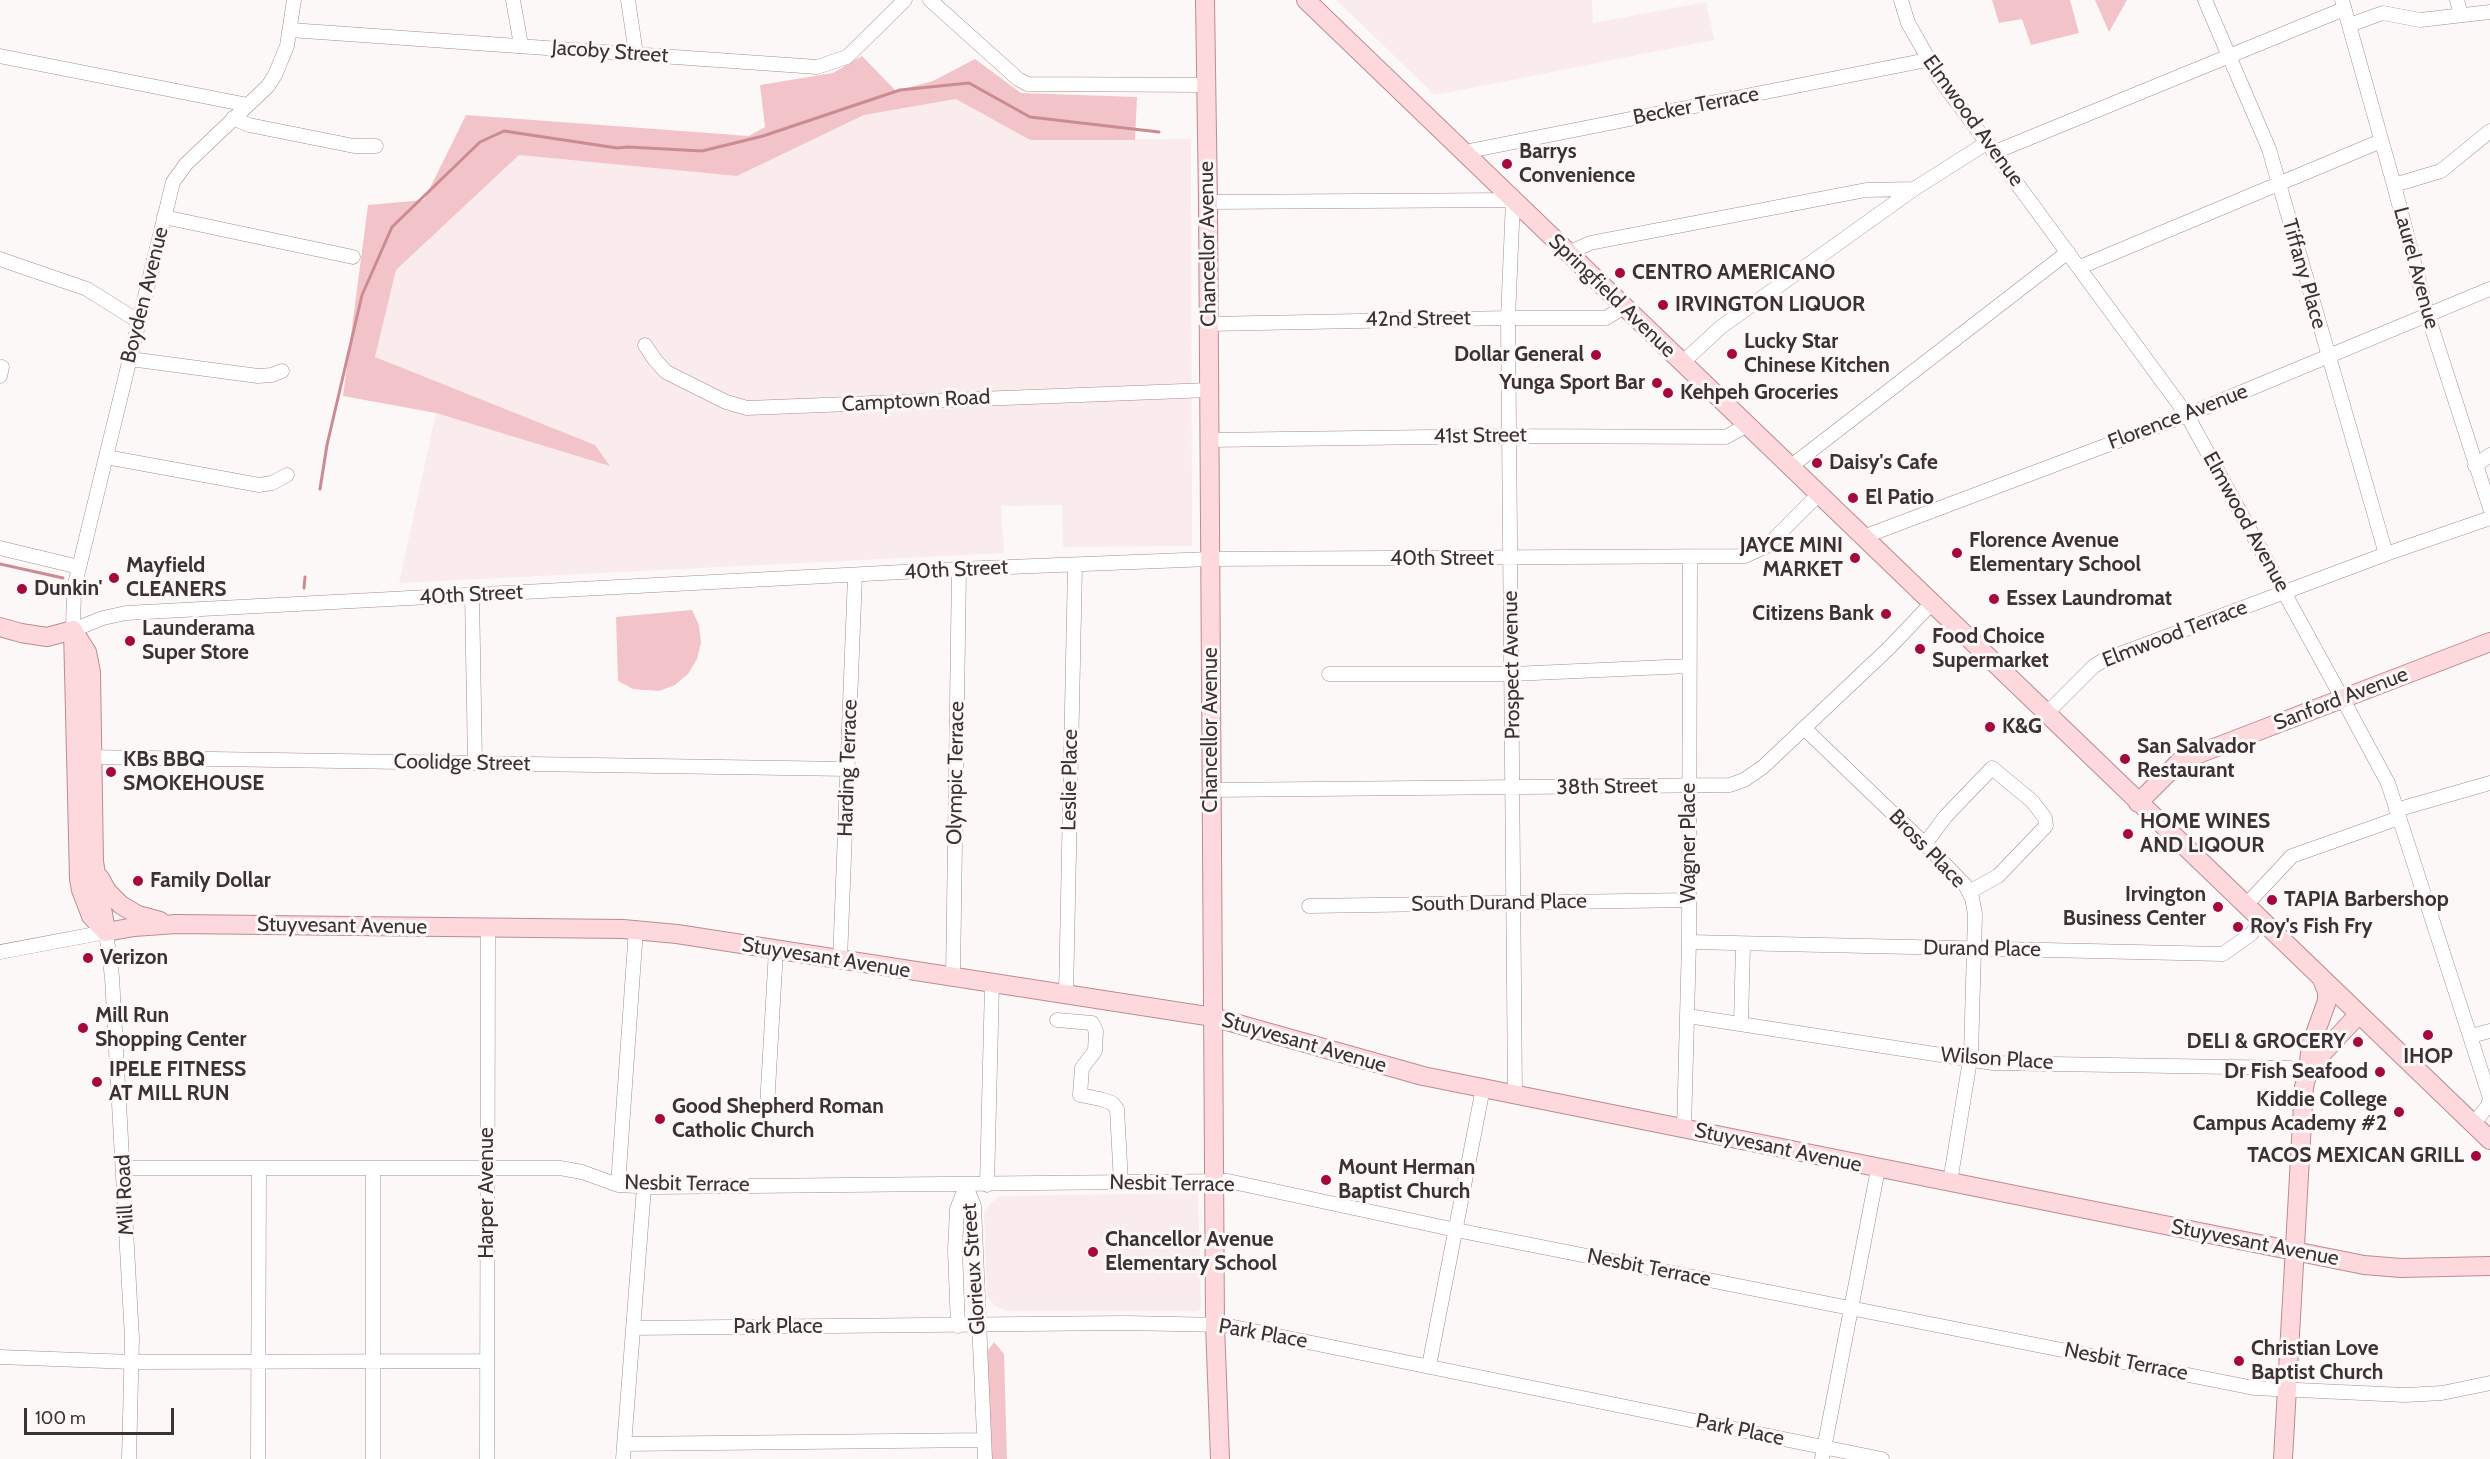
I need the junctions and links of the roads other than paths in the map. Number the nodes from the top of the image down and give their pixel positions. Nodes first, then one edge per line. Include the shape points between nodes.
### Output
1 (294, 0) edge
2 (513, 0) edge
3 (628, 0) edge
4 (905, 0) edge
5 (930, 0) edge
6 (1204, 0) edge
7 (1306, 0) edge
8 (1901, 0) edge
9 (2205, 0) edge
10 (2457, 0) edge
11 (2343, 5) edge
12 (2490, 12) edge
13 (2461, 15) junction
14 (2349, 25) junction
15 (290, 30) junction
16 (521, 45) junction
17 (636, 54) junction
18 (0, 56) edge
19 (2229, 56) junction
20 (1928, 60) junction
21 (1205, 85) junction
22 (248, 105) junction
23 (233, 118) junction
24 (2490, 131) edge
25 (2381, 141) junction
26 (376, 146) dead end
27 (1992, 147) junction
28 (1464, 152) junction
29 (2278, 183) junction
30 (2394, 185) junction
31 (1914, 189) junction
32 (1513, 200) junction
33 (1208, 202) junction
34 (164, 217) junction
35 (2068, 252) junction
36 (1568, 253) junction
37 (353, 257) dead end
38 (0, 259) edge
39 (2079, 267) junction
40 (2490, 289) edge
41 (1624, 307) junction
42 (2428, 316) junction
43 (1508, 318) junction
44 (138, 321) junction
45 (1209, 324) junction
46 (645, 345) dead end
47 (2328, 357) junction
48 (130, 359) junction
49 (1682, 363) junction
50 (282, 372) dead end
51 (1209, 390) junction
52 (2187, 415) junction
53 (1747, 425) junction
54 (1509, 436) junction
55 (1209, 440) junction
56 (2490, 455) edge
57 (106, 456) junction
58 (2475, 466) junction
59 (1790, 467) junction
60 (287, 475) dead end
61 (1818, 494) junction
62 (2490, 508) edge
63 (2490, 518) edge
64 (1863, 537) junction
65 (0, 548) edge
66 (2386, 554) junction
67 (1690, 557) junction
68 (1210, 559) junction
69 (1510, 559) junction
70 (1075, 565) junction
71 (80, 567) junction
72 (959, 569) junction
73 (855, 575) junction
74 (2284, 592) junction
75 (472, 594) junction
76 (1932, 603) junction
77 (0, 627) edge
78 (73, 630) junction
79 (2490, 642) edge
80 (1689, 666) junction
81 (1329, 674) dead end
82 (1512, 674) junction
83 (2342, 698) junction
84 (2046, 714) junction
85 (1804, 728) junction
86 (84, 757) junction
87 (475, 763) junction
88 (848, 769) junction
89 (2490, 783) edge
90 (1689, 786) junction
91 (1513, 789) junction
92 (1211, 790) junction
93 (2138, 803) junction
94 (2398, 814) junction
95 (1925, 844) junction
96 (94, 862) junction
97 (1969, 892) junction
98 (1689, 900) junction
99 (1514, 902) junction
100 (2246, 905) junction
101 (1309, 906) dead end
102 (2262, 921) junction
103 (176, 924) junction
104 (488, 928) junction
105 (636, 929) junction
106 (106, 932) junction
107 (1689, 942) junction
108 (1743, 944) junction
109 (1975, 948) junction
110 (776, 950) junction
111 (0, 952) edge
112 (840, 960) junction
113 (953, 977) junction
114 (2321, 977) junction
115 (992, 984) junction
116 (1066, 994) junction
117 (2359, 1014) junction
118 (1688, 1016) junction
119 (1213, 1017) junction
120 (1057, 1020) dead end
121 (1741, 1024) junction
122 (2490, 1031) edge
123 (2471, 1036) junction
124 (1970, 1060) junction
125 (2308, 1072) junction
126 (1484, 1088) junction
127 (1515, 1095) junction
128 (2490, 1097) edge
129 (767, 1107) dead end
130 (2473, 1124) junction
131 (1684, 1129) junction
132 (2490, 1140) edge
133 (123, 1168) junction
134 (259, 1168) junction
135 (374, 1168) junction
136 (487, 1168) junction
137 (1878, 1169) junction
138 (1214, 1181) junction
139 (1950, 1182) junction
140 (1121, 1183) junction
141 (618, 1185) junction
142 (987, 1185) junction
143 (966, 1186) junction
144 (644, 1187) junction
145 (1456, 1230) junction
146 (2294, 1251) junction
147 (2490, 1266) edge
148 (1851, 1308) junction
149 (1215, 1324) junction
150 (979, 1325) junction
151 (958, 1326) junction
152 (633, 1328) junction
153 (0, 1357) edge
154 (487, 1361) junction
155 (132, 1362) junction
156 (259, 1362) junction
157 (373, 1362) junction
158 (1429, 1366) junction
159 (2490, 1383) edge
160 (2287, 1390) junction
161 (984, 1440) junction
162 (624, 1444) junction
163 (1823, 1453) edge
164 (129, 1459) edge
165 (258, 1459) edge
166 (373, 1459) edge
167 (487, 1459) edge
168 (623, 1459) edge
169 (984, 1459) edge
170 (1220, 1459) edge
171 (1882, 1459) edge
172 (2283, 1459) edge

1 - 15 street, Boyden Avenue
2 - 16 street
3 - 17 street
4 - 17 street, Jacoby Street via 847,57 817,67
5 - 21 street via 1027,84
6 - 21 main road, Chancellor Avenue
7 - 28 main road, Springfield Avenue
8 - 20 street, Elmwood Avenue via 1908,23
9 - 19 street, Tiffany Place
10 - 13 street
11 - 14 street, Laurel Avenue
11 - 19 street
12 - 13 street
13 - 14 street via 2420,20 2383,13
14 - 25 street, Laurel Avenue
15 - 16 street, Jacoby Street
15 - 22 street, Boyden Avenue via 275,75
16 - 17 street, Jacoby Street
18 - 22 street
19 - 27 street
19 - 29 street, Tiffany Place via 2269,149
20 - 27 street, Elmwood Avenue
20 - 28 street, Becker Terrace
21 - 33 main road, Chancellor Avenue
22 - 23 street, Boyden Avenue
23 - 26 street via 249,125 354,146
23 - 34 street, Boyden Avenue via 179,172
24 - 30 street via 2441,171
25 - 29 street
25 - 30 street, Laurel Avenue
27 - 31 street
27 - 35 street, Elmwood Avenue
28 - 32 main road, Springfield Avenue
29 - 39 street
29 - 47 street, Tiffany Place
30 - 42 street, Laurel Avenue
31 - 36 street via 1855,192 1590,243
31 - 49 street via 1721,327
32 - 33 street
32 - 36 main road, Springfield Avenue
32 - 43 street, Prospect Avenue
33 - 45 main road, Chancellor Avenue
34 - 37 street
34 - 44 street, Boyden Avenue
35 - 39 street, Elmwood Avenue
35 - 59 street
36 - 41 main road, Springfield Avenue
38 - 44 street via 87,289
39 - 52 street, Elmwood Avenue
40 - 42 street, Florence Avenue
41 - 43 street, 42nd Street via 1606,318
41 - 49 main road, Springfield Avenue
42 - 47 street, Florence Avenue
42 - 58 street, Laurel Avenue
43 - 45 street, 42nd Street
43 - 54 street, Prospect Avenue
44 - 48 street, Boyden Avenue
45 - 51 main road, Chancellor Avenue
46 - 51 street, Camptown Road via 666,372 726,402 747,408
47 - 52 street, Florence Avenue
47 - 66 street, Tiffany Place
48 - 50 street via 258,376
48 - 57 street, Boyden Avenue
49 - 53 main road, Springfield Avenue
51 - 55 main road, Chancellor Avenue
52 - 64 street, Florence Avenue
52 - 74 street, Elmwood Avenue
53 - 54 street, 41st Street via 1726,437
53 - 59 main road, Springfield Avenue
54 - 55 street, 41st Street
54 - 69 street, Prospect Avenue
55 - 68 main road, Chancellor Avenue
56 - 58 street
57 - 60 street via 259,485
57 - 71 street, Boyden Avenue
58 - 62 street, Laurel Avenue
59 - 61 main road, Springfield Avenue
61 - 64 main road, Springfield Avenue
61 - 67 street, 40th Street via 1767,546 1755,553
63 - 66 street, Elmwood Terrace
64 - 76 main road, Springfield Avenue
65 - 71 street
66 - 74 street, Elmwood Terrace
67 - 69 street, 40th Street
67 - 80 street, Wagner Place
68 - 69 street, 40th Street
68 - 70 street, 40th Street
68 - 92 main road, Chancellor Avenue
69 - 82 street, Prospect Avenue
70 - 72 street, 40th Street
70 - 116 street, Leslie Place
71 - 78 street, Boyden Avenue via 73,596
72 - 73 street, 40th Street
72 - 113 street, Olympic Terrace
73 - 75 street, 40th Street
73 - 88 street, Harding Terrace
74 - 83 street, Elmwood Avenue
74 - 84 street, Elmwood Terrace via 2104,660
75 - 78 street, 40th Street via 126,613
75 - 87 street
76 - 84 main road, Springfield Avenue
76 - 85 street, 38th Street
77 - 78 main road via 47,637
78 - 86 main road
79 - 83 main road, Sanford Avenue
80 - 82 street
80 - 90 street, Wagner Place
81 - 82 street
82 - 91 street, Prospect Avenue
83 - 93 main road, Sanford Avenue via 2180,761
83 - 94 street, Elmwood Avenue via 2388,783
84 - 93 main road, Springfield Avenue
85 - 90 street, 38th Street via 1744,780 1730,785
85 - 95 street, Bross Place
86 - 87 street, Coolidge Street
86 - 96 main road
86 - 106 main road via 81,890 91,916
87 - 88 street, Coolidge Street
88 - 112 street, Harding Terrace
89 - 94 street
90 - 91 street, 38th Street
90 - 98 street, Wagner Place
91 - 92 street, 38th Street
91 - 99 street, Prospect Avenue
92 - 119 main road, Chancellor Avenue
93 - 100 main road, Springfield Avenue
94 - 100 street via 2292,856
94 - 123 street, Elmwood Avenue
95 - 97 street, Bross Place
95 - 97 street via 1992,768 2032,801 2045,818 2046,826 1998,876
96 - 103 main road via 101,882 121,905 138,915
96 - 106 main road
97 - 109 street, Bross Place via 1974,906
98 - 99 street, South Durand Place
98 - 107 street, Wagner Place
99 - 101 street, South Durand Place
99 - 127 street, Prospect Avenue
100 - 102 main road, Springfield Avenue
102 - 109 street, Durand Place via 2223,954
102 - 114 main road, Springfield Avenue
103 - 104 main road, Stuyvesant Avenue
103 - 106 main road, Stuyvesant Avenue
104 - 105 main road, Stuyvesant Avenue
104 - 136 street, Harper Avenue
105 - 110 main road, Stuyvesant Avenue
105 - 141 street
106 - 111 street
106 - 133 street, Mill Road
107 - 108 street, Durand Place
107 - 118 street, Wagner Place
108 - 109 street, Durand Place
108 - 121 street
109 - 124 street, Bross Place
110 - 112 main road, Stuyvesant Avenue
110 - 129 street
112 - 113 main road, Stuyvesant Avenue
113 - 115 main road, Stuyvesant Avenue
114 - 117 main road, Springfield Avenue
114 - 125 main road via 2327,1001 2311,1045
115 - 116 main road, Stuyvesant Avenue
115 - 142 street, Glorieux Street
116 - 119 main road, Stuyvesant Avenue
117 - 125 main road
117 - 130 main road, Springfield Avenue
118 - 121 street, Wilson Place
118 - 131 street, Wagner Place
119 - 126 main road, Stuyvesant Avenue via 1423,1076
119 - 138 main road, Chancellor Avenue
120 - 140 street via 1092,1023 1096,1031 1095,1051 1082,1068 1080,1095 1100,1099 1117,1109
121 - 124 street, Wilson Place
122 - 123 street
123 - 128 street, Elmwood Avenue
124 - 125 street, Wilson Place via 2290,1068
124 - 139 street, Bross Place
125 - 146 main road via 2303,1094
126 - 127 main road, Stuyvesant Avenue
126 - 145 street
127 - 131 main road, Stuyvesant Avenue
128 - 130 street via 2488,1106
130 - 132 main road, Springfield Avenue
131 - 137 main road, Stuyvesant Avenue
133 - 134 street, Nesbit Terrace
133 - 155 street, Mill Road
134 - 135 street, Nesbit Terrace
134 - 156 street
135 - 136 street, Nesbit Terrace
135 - 157 street
136 - 141 street, Nesbit Terrace via 570,1170
136 - 154 street, Harper Avenue
137 - 139 main road, Stuyvesant Avenue
137 - 148 street
138 - 140 street, Nesbit Terrace
138 - 145 street, Nesbit Terrace
138 - 149 main road, Chancellor Avenue
139 - 146 main road, Stuyvesant Avenue
140 - 142 street, Nesbit Terrace
141 - 144 street, Nesbit Terrace
142 - 143 street, Nesbit Terrace
143 - 144 street, Nesbit Terrace
143 - 150 street, Glorieux Street via 974,1206
143 - 151 street, Glorieux Street via 957,1209
144 - 152 street
145 - 148 street, Nesbit Terrace
145 - 158 street
146 - 147 main road, Stuyvesant Avenue via 2383,1268
146 - 160 main road
148 - 160 street, Nesbit Terrace via 2254,1388
148 - 163 street
149 - 150 street, Park Place
149 - 158 street, Park Place
149 - 170 main road, Chancellor Avenue
150 - 151 street, Park Place
150 - 161 street, Glorieux Street
151 - 152 street, Park Place
152 - 162 street
153 - 155 street
154 - 157 street
154 - 167 street, Harper Avenue
155 - 156 street
155 - 164 street, Mill Road
156 - 157 street
156 - 165 street
157 - 166 street
158 - 163 street, Park Place
159 - 160 street, Nesbit Terrace via 2417,1395
160 - 172 main road
161 - 162 street
161 - 169 street, Glorieux Street
162 - 168 street
163 - 171 street, Park Place

